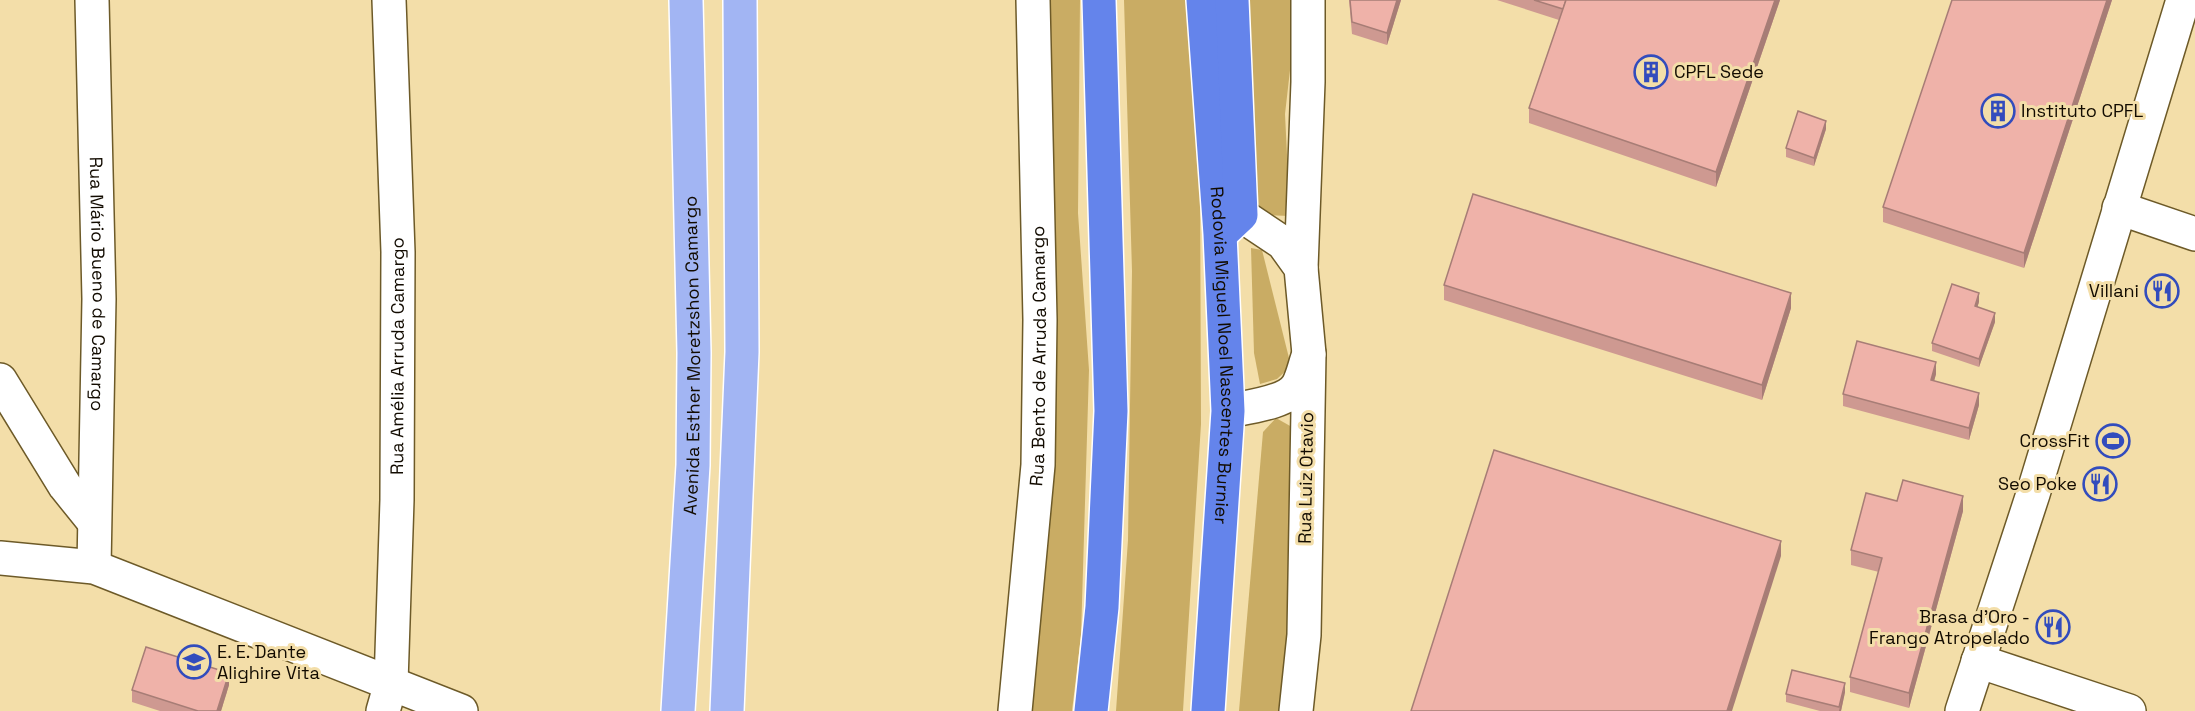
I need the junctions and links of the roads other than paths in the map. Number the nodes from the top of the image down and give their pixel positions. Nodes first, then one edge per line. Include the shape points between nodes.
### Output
1 (92, 0) edge
2 (389, 0) edge
3 (686, 0) edge
4 (740, 0) edge
5 (1033, 0) edge
6 (1100, 0) edge
7 (1203, 0) edge
8 (1232, 0) edge
9 (1308, 0) edge
10 (2183, 0) edge
11 (2119, 208) junction
12 (1231, 224) junction
13 (2195, 234) edge
14 (1301, 268) junction
15 (1309, 354) junction
16 (0, 380) edge
17 (1228, 411) junction
18 (94, 522) junction
19 (0, 558) edge
20 (94, 567) junction
21 (1978, 661) junction
22 (387, 697) edge
23 (461, 711) edge
24 (678, 711) edge
25 (727, 711) edge
26 (1015, 711) edge
27 (1090, 711) edge
28 (1208, 711) edge
29 (1296, 711) edge
30 (1962, 711) edge
31 (2129, 711) edge

1 - 18 street, Rua Mário Bueno de Camargo via 99,299
2 - 22 street, Rua Amélia Arruda Camargo via 398,252 397,500
3 - 24 main road, Avenida Esther Moretzshon Camargo via 693,465
4 - 25 main road via 742,352
5 - 26 street, Rua Bento de Arruda Camargo via 1040,320 1038,465
6 - 27 highway via 1111,411 1102,607
7 - 12 highway, Rodovia Miguel Noel Nascentes Burnier
8 - 12 highway
9 - 14 street
10 - 11 street
11 - 13 street
11 - 21 street
12 - 14 street via 1284,243
12 - 17 highway, Rodovia Miguel Noel Nascentes Burnier
14 - 15 street
15 - 17 street, Rua Luiz Otavio via 1297,387 1288,395
15 - 29 street, Rua Luiz Otavio via 1304,635
16 - 18 street via 65,486
17 - 28 highway, Rodovia Miguel Noel Nascentes Burnier
18 - 20 street, Rua Mário Bueno de Camargo
19 - 20 street
20 - 22 street
21 - 30 street
21 - 31 street
22 - 23 street

